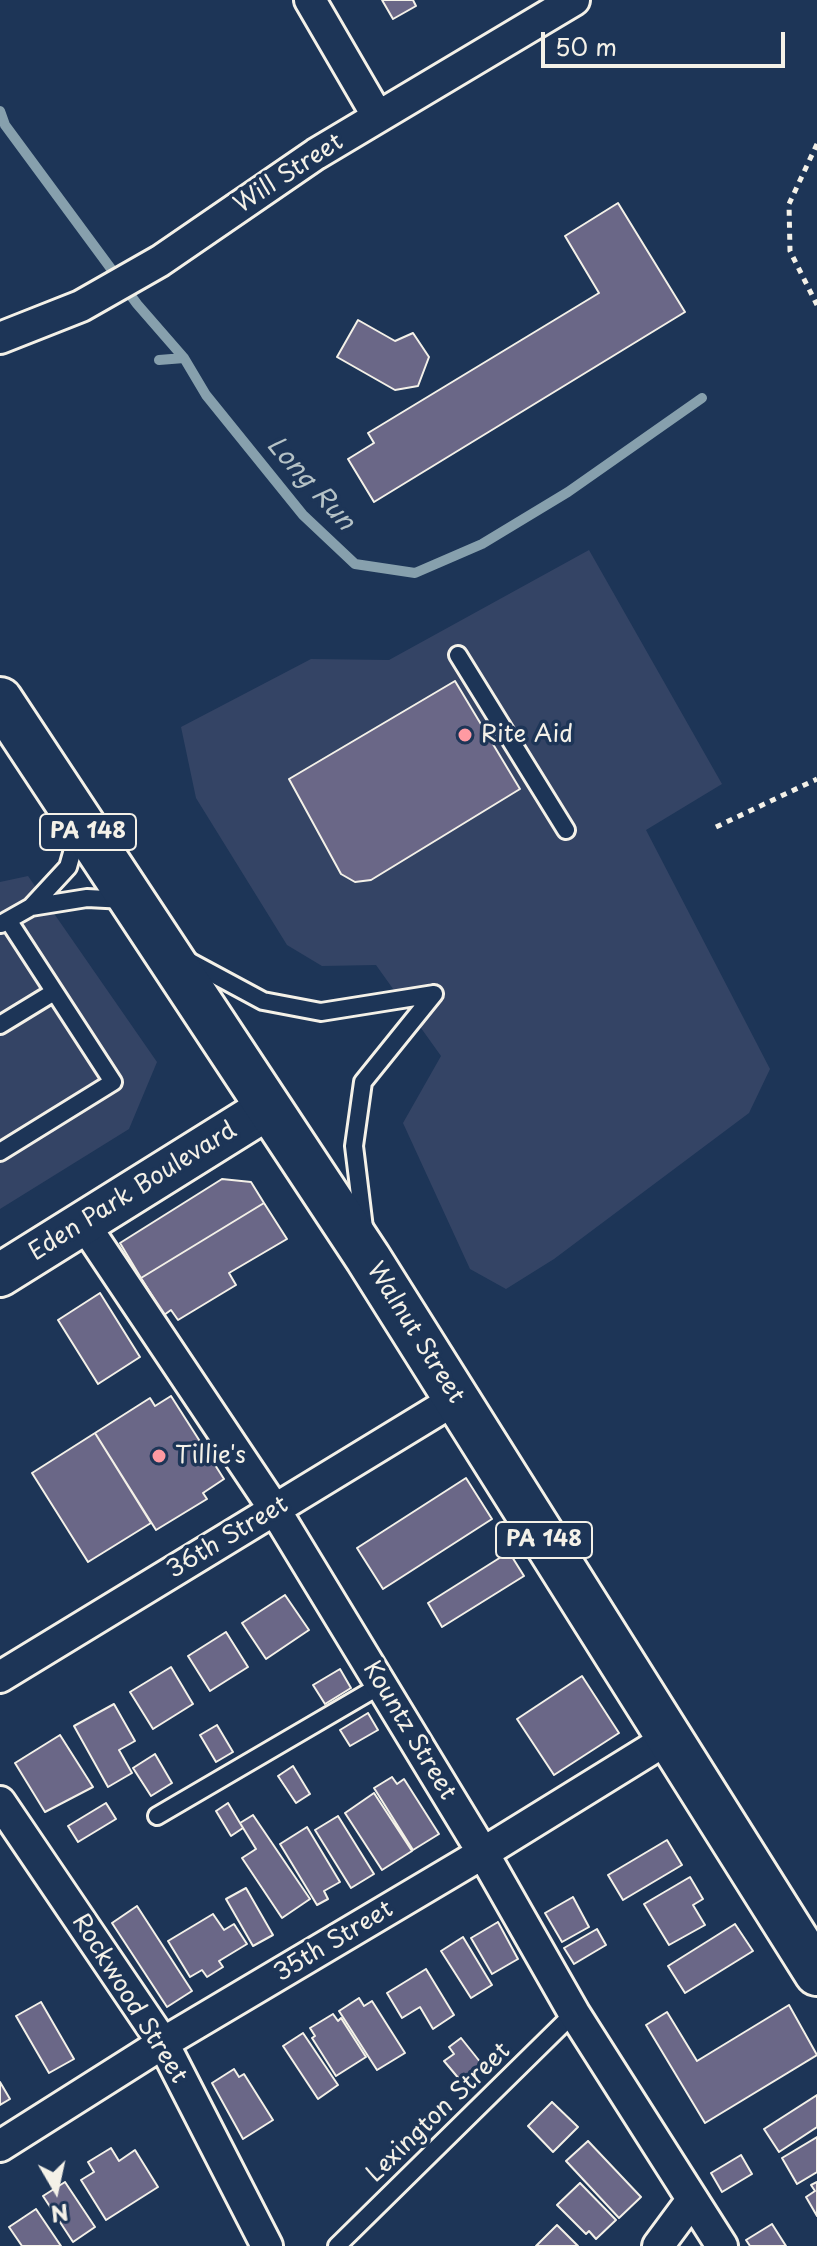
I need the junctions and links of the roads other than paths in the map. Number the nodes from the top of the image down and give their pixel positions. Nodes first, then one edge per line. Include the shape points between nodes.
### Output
1 (310, 0) edge
2 (559, 4) edge
3 (378, 117) junction
4 (0, 338) edge
5 (458, 655) dead end
6 (0, 700) edge
7 (81, 822) junction
8 (566, 830) dead end
9 (134, 901) junction
10 (31, 907) junction
11 (4, 923) edge
12 (167, 949) junction
13 (54, 992) junction
14 (0, 1025) edge
15 (266, 1109) junction
16 (0, 1152) edge
17 (84, 1224) junction
18 (368, 1258) junction
19 (0, 1275) edge
20 (456, 1399) junction
21 (275, 1510) junction
22 (0, 1677) edge
23 (381, 1685) junction
24 (669, 1738) junction
25 (0, 1802) edge
26 (157, 1816) dead end
27 (483, 1853) junction
28 (817, 1973) edge
29 (574, 2013) junction
30 (163, 2043) junction
31 (0, 2146) edge
32 (692, 2200) junction
33 (267, 2246) edge
34 (337, 2246) edge
35 (658, 2246) edge
36 (722, 2246) edge

1 - 3 street
2 - 3 street, Will Street
3 - 4 street, Will Street via 160,261 81,306
5 - 8 lane
6 - 7 main road, Walnut Street / PA 148
7 - 9 main road, Walnut Street / PA 148
7 - 10 lane via 68,867
9 - 10 lane via 87,898
9 - 12 main road, Walnut Street / PA 148
10 - 11 lane
11 - 13 lane
12 - 15 main road, Walnut Street / PA 148
12 - 18 lane via 263,1001 321,1012 434,994 363,1082 354,1146
13 - 14 lane
13 - 16 lane via 113,1082
15 - 17 main road, Eden Park Boulevard
15 - 18 main road, Walnut Street / PA 148
17 - 19 main road, Eden Park Boulevard
17 - 21 street, Kountz Street
18 - 20 main road, Walnut Street / PA 148
20 - 21 street, 36th Street
20 - 24 main road, Walnut Street / PA 148
21 - 22 street, 36th Street
21 - 23 street, Kountz Street
23 - 26 lane
23 - 27 street, Kountz Street
24 - 27 street, 35th Street
24 - 28 main road, Walnut Street / PA 148
25 - 30 street, Rockwood Street
27 - 29 street, Kountz Street
27 - 30 street, 35th Street
29 - 32 street, Kountz Street
29 - 34 lane, Lexington Street
30 - 31 street, 35th Street
30 - 33 street, Rockwood Street
32 - 35 street
32 - 36 street, Kountz Street

